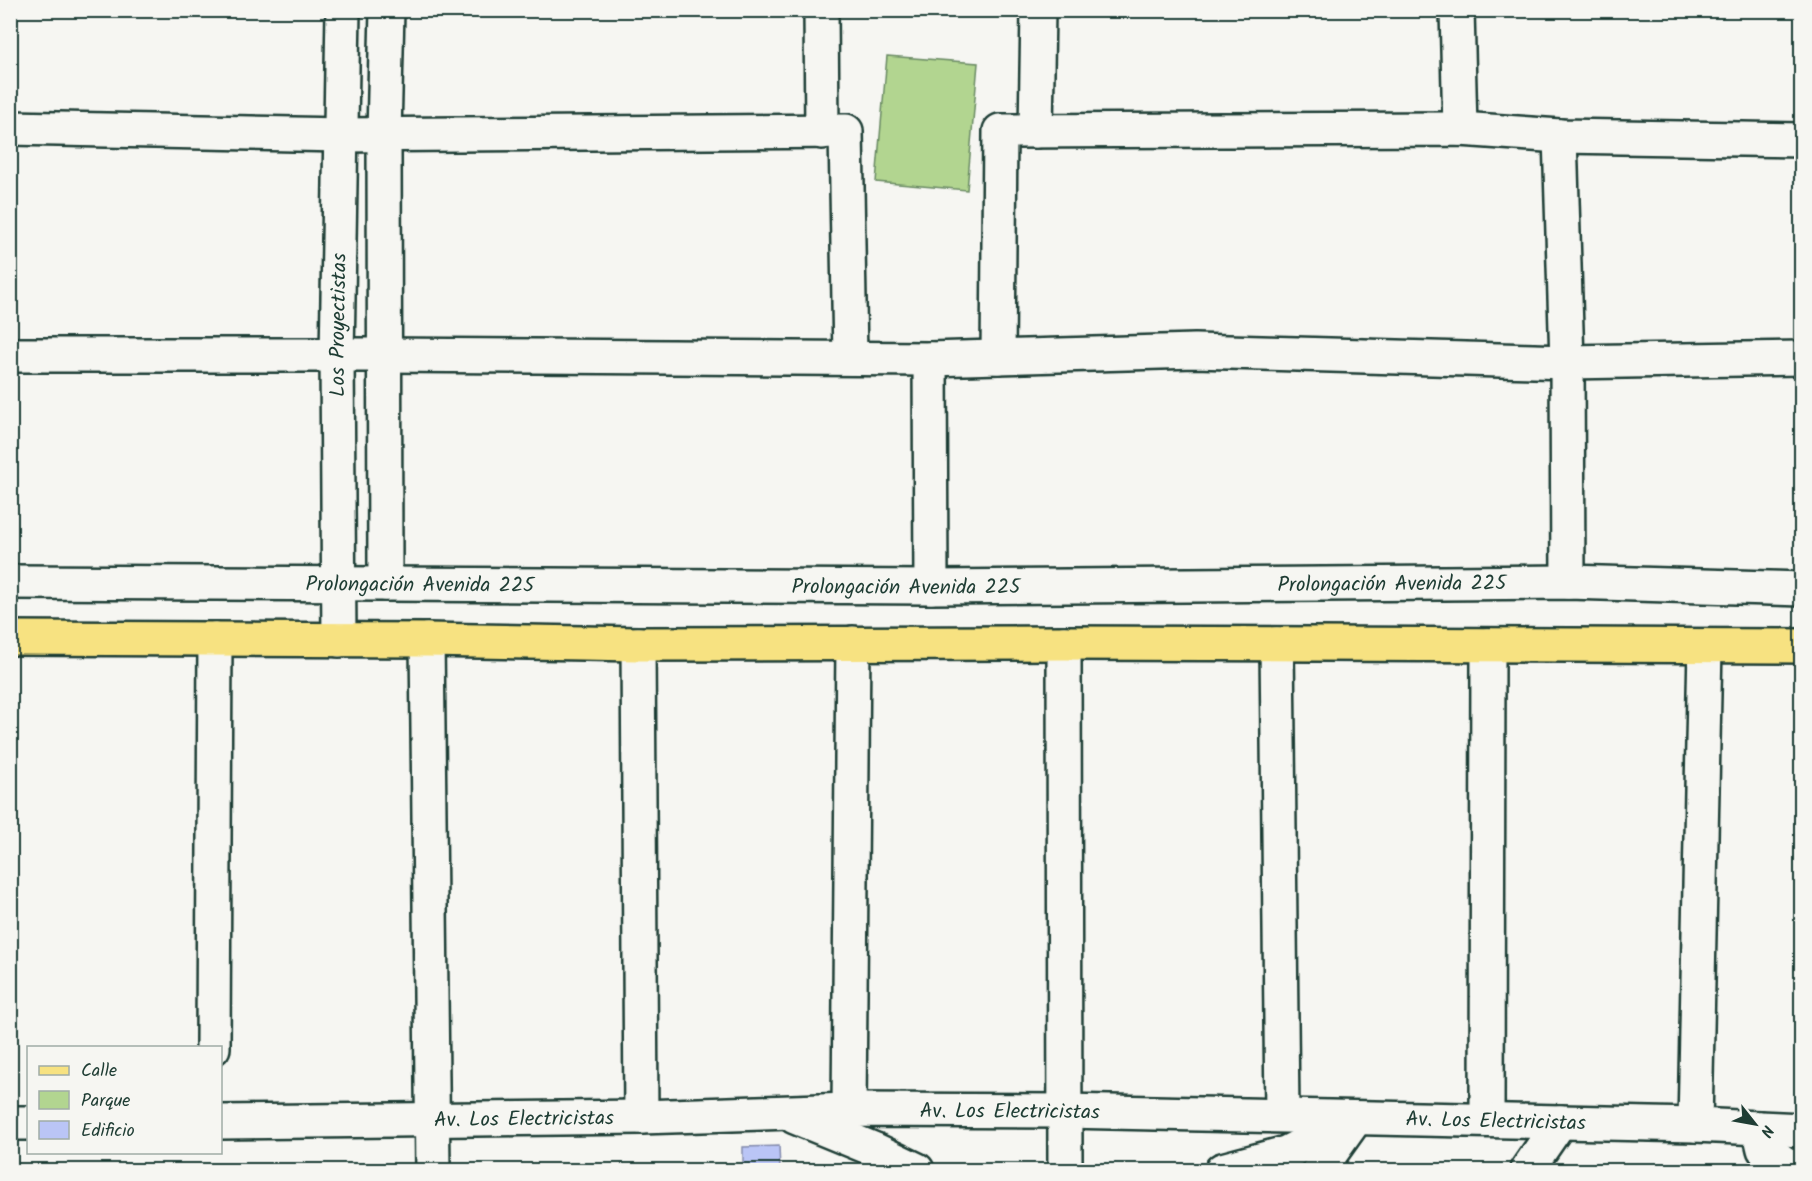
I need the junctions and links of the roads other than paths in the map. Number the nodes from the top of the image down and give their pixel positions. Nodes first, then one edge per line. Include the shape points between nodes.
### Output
1 (343, 10) edge
2 (387, 10) edge
3 (821, 10) edge
4 (1038, 10) edge
5 (1457, 10) edge
6 (10, 128) edge
7 (1460, 129) junction
8 (1036, 131) junction
9 (822, 132) junction
10 (384, 134) junction
11 (341, 135) junction
12 (1560, 136) junction
13 (1802, 140) edge
14 (10, 354) edge
15 (384, 355) junction
16 (337, 356) junction
17 (849, 357) junction
18 (998, 357) junction
19 (1802, 358) edge
20 (930, 359) junction
21 (1567, 362) junction
22 (10, 582) edge
23 (1568, 582) junction
24 (339, 584) junction
25 (385, 584) junction
26 (931, 588) junction
27 (1802, 590) edge
28 (10, 638) edge
29 (215, 639) junction
30 (339, 640) junction
31 (427, 640) junction
32 (853, 643) junction
33 (1064, 643) junction
34 (638, 644) junction
35 (1277, 644) junction
36 (1488, 645) junction
37 (1705, 646) junction
38 (1802, 646) edge
39 (213, 1046) edge
40 (849, 1110) junction
41 (1065, 1111) junction
42 (784, 1112) junction
43 (1282, 1115) junction
44 (1356, 1117) junction
45 (641, 1118) junction
46 (1487, 1120) junction
47 (432, 1121) junction
48 (222, 1122) edge
49 (1560, 1122) junction
50 (10, 1123) edge
51 (27, 1123) edge
52 (1695, 1125) junction
53 (1802, 1130) edge
54 (1757, 1149) edge
55 (433, 1170) edge
56 (917, 1170) edge
57 (1065, 1170) edge
58 (1222, 1170) edge
59 (1319, 1170) edge
60 (1527, 1170) edge
61 (1794, 1170) edge

1 - 11 street, Los Proyectistas
2 - 10 street
3 - 9 street
4 - 8 street
5 - 7 street
6 - 11 street
7 - 8 street
7 - 12 street
8 - 18 street via 1000,131
9 - 10 street
9 - 17 street via 846,131
10 - 11 street
10 - 15 street
11 - 16 street, Los Proyectistas
12 - 13 street
12 - 21 street
14 - 16 street
15 - 16 street
15 - 17 street
15 - 25 street
16 - 24 street, Los Proyectistas
17 - 20 street
18 - 20 street
18 - 21 street via 1195,351
19 - 21 street
20 - 26 street
21 - 23 street
22 - 24 street, Prolongación Avenida 225
23 - 26 street, Prolongación Avenida 225
23 - 27 street, Prolongación Avenida 225
24 - 25 street, Prolongación Avenida 225
24 - 30 street, Los Proyectistas
25 - 26 street, Prolongación Avenida 225
28 - 29 main road
29 - 30 main road
29 - 39 street
30 - 31 main road
31 - 34 main road
31 - 47 street
32 - 33 main road
32 - 34 main road
32 - 40 street
33 - 35 main road
33 - 41 street
34 - 45 street
35 - 36 main road
35 - 43 street
36 - 37 main road
36 - 46 street
37 - 38 main road
37 - 52 street
40 - 41 street, Av. Los Electricistas
40 - 42 street, Av. Los Electricistas
41 - 43 street, Av. Los Electricistas
41 - 57 street
42 - 45 street, Av. Los Electricistas
42 - 56 street
43 - 44 street, Av. Los Electricistas
44 - 46 street, Av. Los Electricistas
44 - 58 street via 1286,1153
44 - 59 street
45 - 47 street, Av. Los Electricistas
46 - 49 street, Av. Los Electricistas
47 - 48 street, Av. Los Electricistas
47 - 55 street
49 - 52 street, Av. Los Electricistas
49 - 60 street
50 - 51 street
52 - 54 street, Av. Los Electricistas
53 - 54 street, Av. Los Electricistas
54 - 61 street

